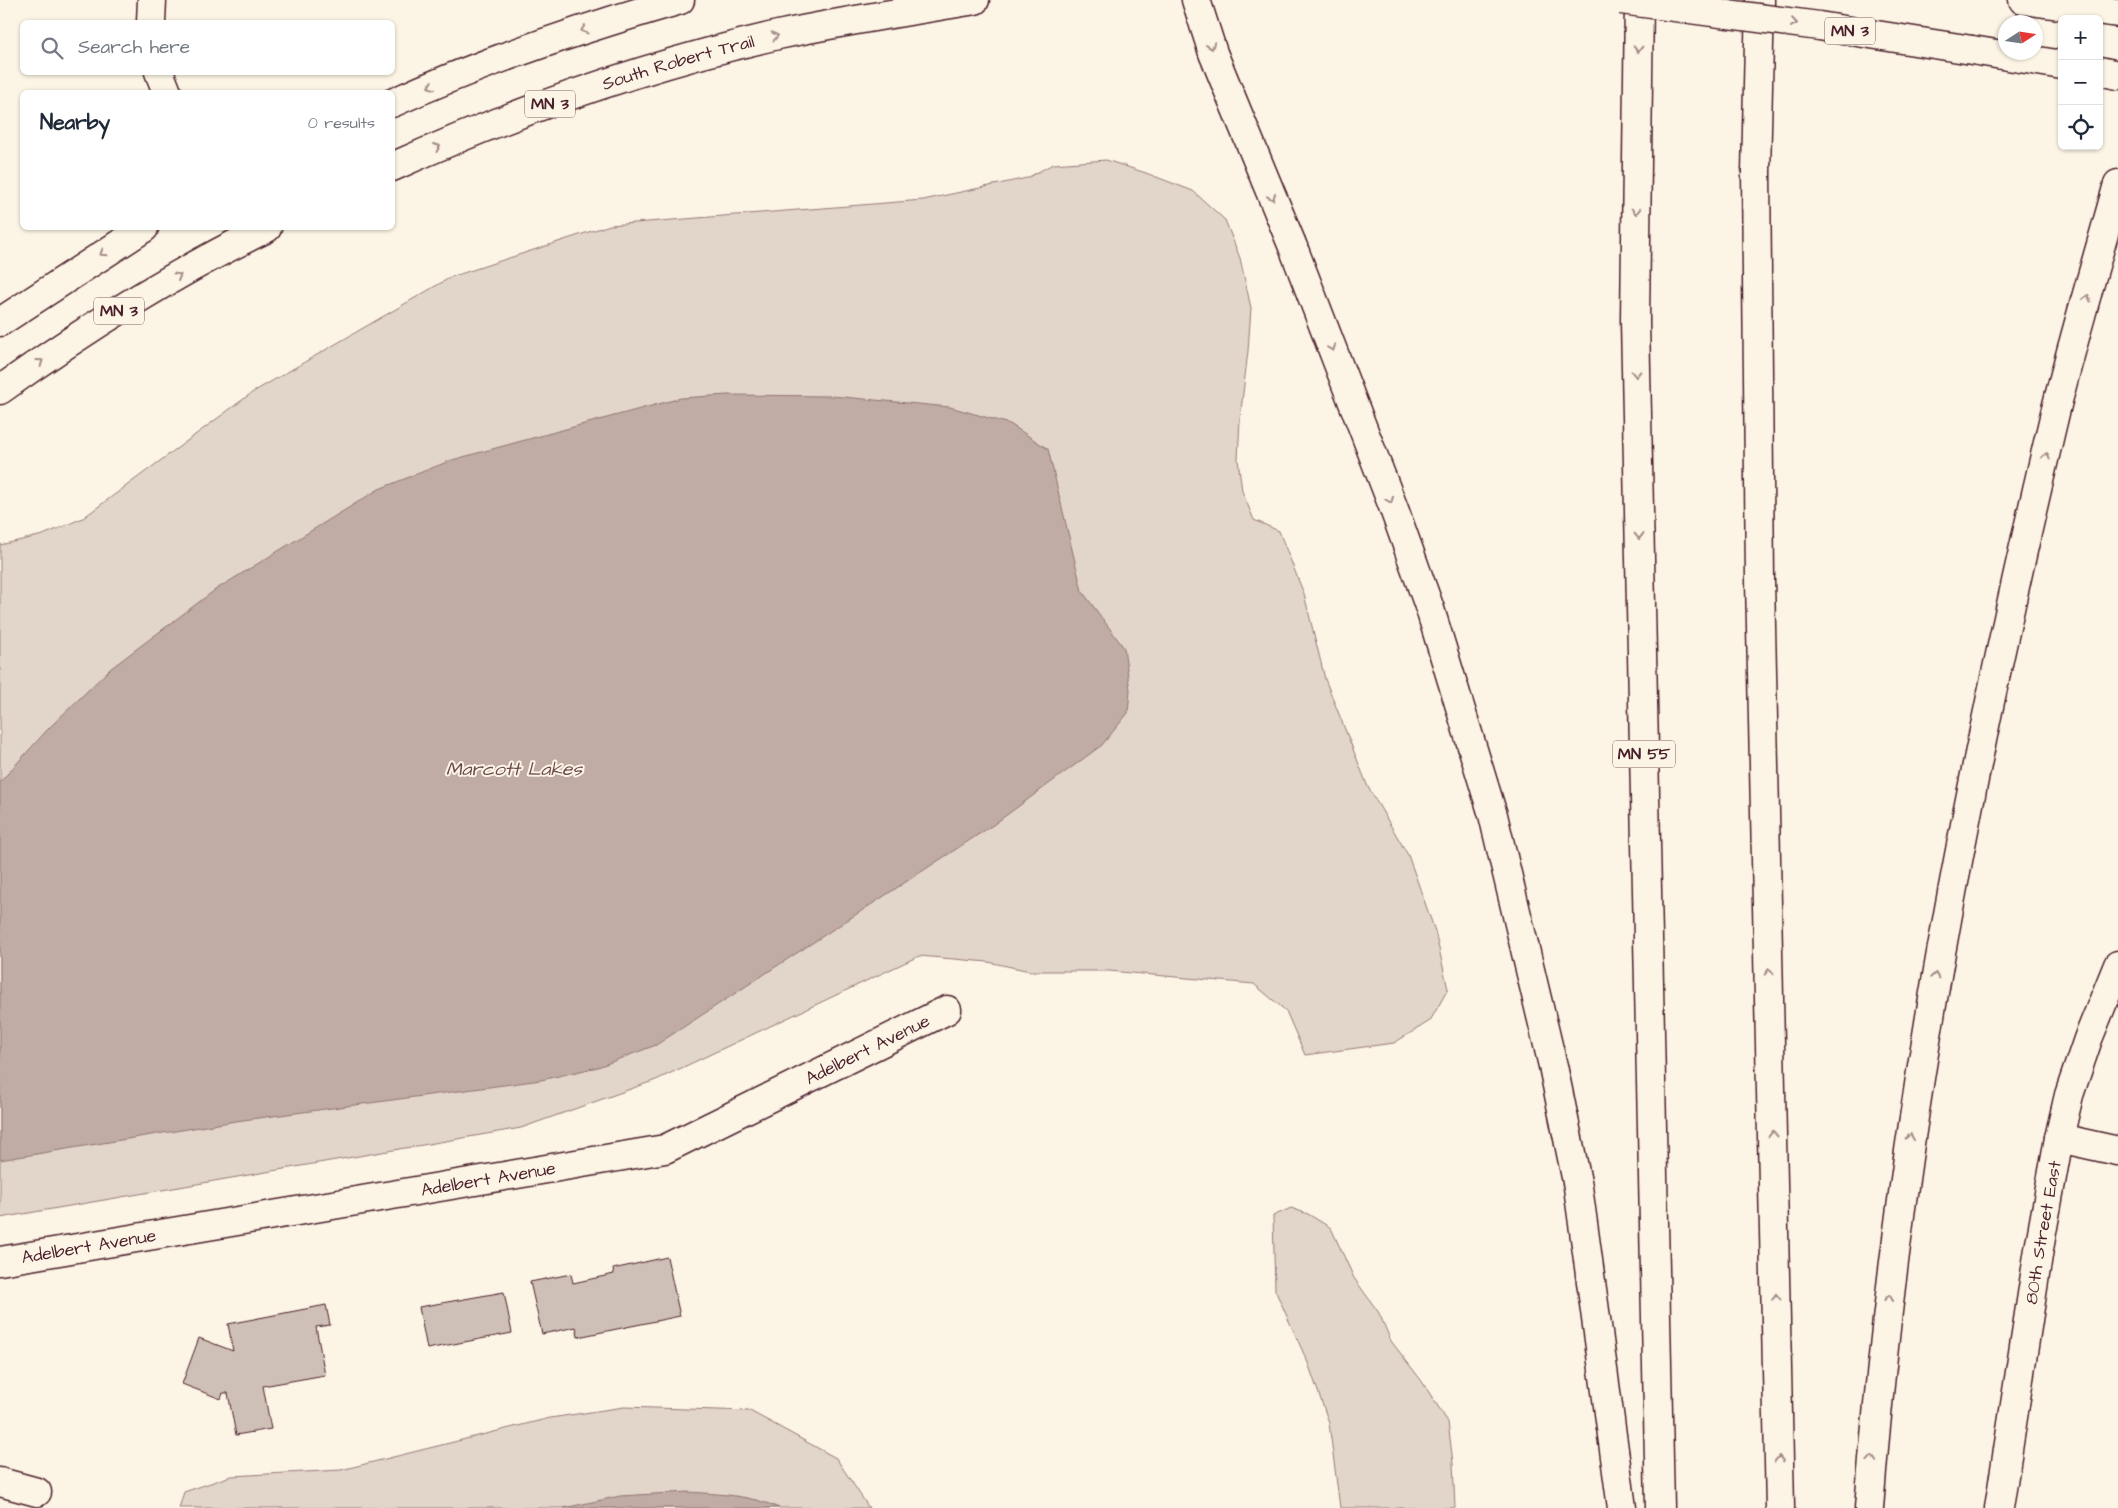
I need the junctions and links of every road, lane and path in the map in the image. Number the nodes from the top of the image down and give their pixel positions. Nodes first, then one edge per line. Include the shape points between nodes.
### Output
1 (152, 0) edge
2 (680, 0) edge
3 (976, 0) edge
4 (1196, 0) edge
5 (1621, 0) edge
6 (1639, 0) edge
7 (1760, 0) edge
8 (2023, 0) edge
9 (2118, 13) edge
10 (151, 20) edge
11 (2058, 64) edge
12 (2103, 72) edge
13 (160, 75) edge
14 (2118, 75) edge
15 (165, 90) edge
16 (395, 102) edge
17 (395, 166) edge
18 (2118, 184) edge
19 (141, 230) edge
20 (258, 230) edge
21 (239, 234) edge
22 (0, 322) edge
23 (0, 390) edge
24 (2118, 966) edge
25 (947, 1010) dead end
26 (2059, 1138) junction
27 (2118, 1151) edge
28 (0, 1261) edge
29 (0, 1482) edge
30 (37, 1492) dead end
31 (1622, 1508) edge
32 (1660, 1508) edge
33 (1780, 1508) edge
34 (1869, 1508) edge
35 (1999, 1508) edge

1 - 10 main road
2 -> 16 main road via 630,14 512,56
17 -> 3 main road, South Robert Trail / MN 3 via 514,116 647,70 780,35
4 -> 31 main road via 1213,53 1293,247 1397,518 1430,609 1493,815 1553,1066 1578,1187
5 -> 11 main road, MN 3, bridge
6 -> 32 main road, MN 55 via 1635,331
33 -> 7 main road via 1760,580 1756,172
8 - 9 main road
12 - 14 main road
13 - 15 main road
34 -> 18 main road via 1875,1423 1910,1136 1953,878 2056,410
19 -> 22 main road
20 - 21 main road, MN 3
23 -> 21 main road, MN 3 via 52,353
24 - 26 main road, 80th Street East via 2069,1094
25 - 28 main road, Adelbert Avenue via 665,1149
26 - 27 main road
26 - 35 main road, 80th Street East
29 - 30 main road

